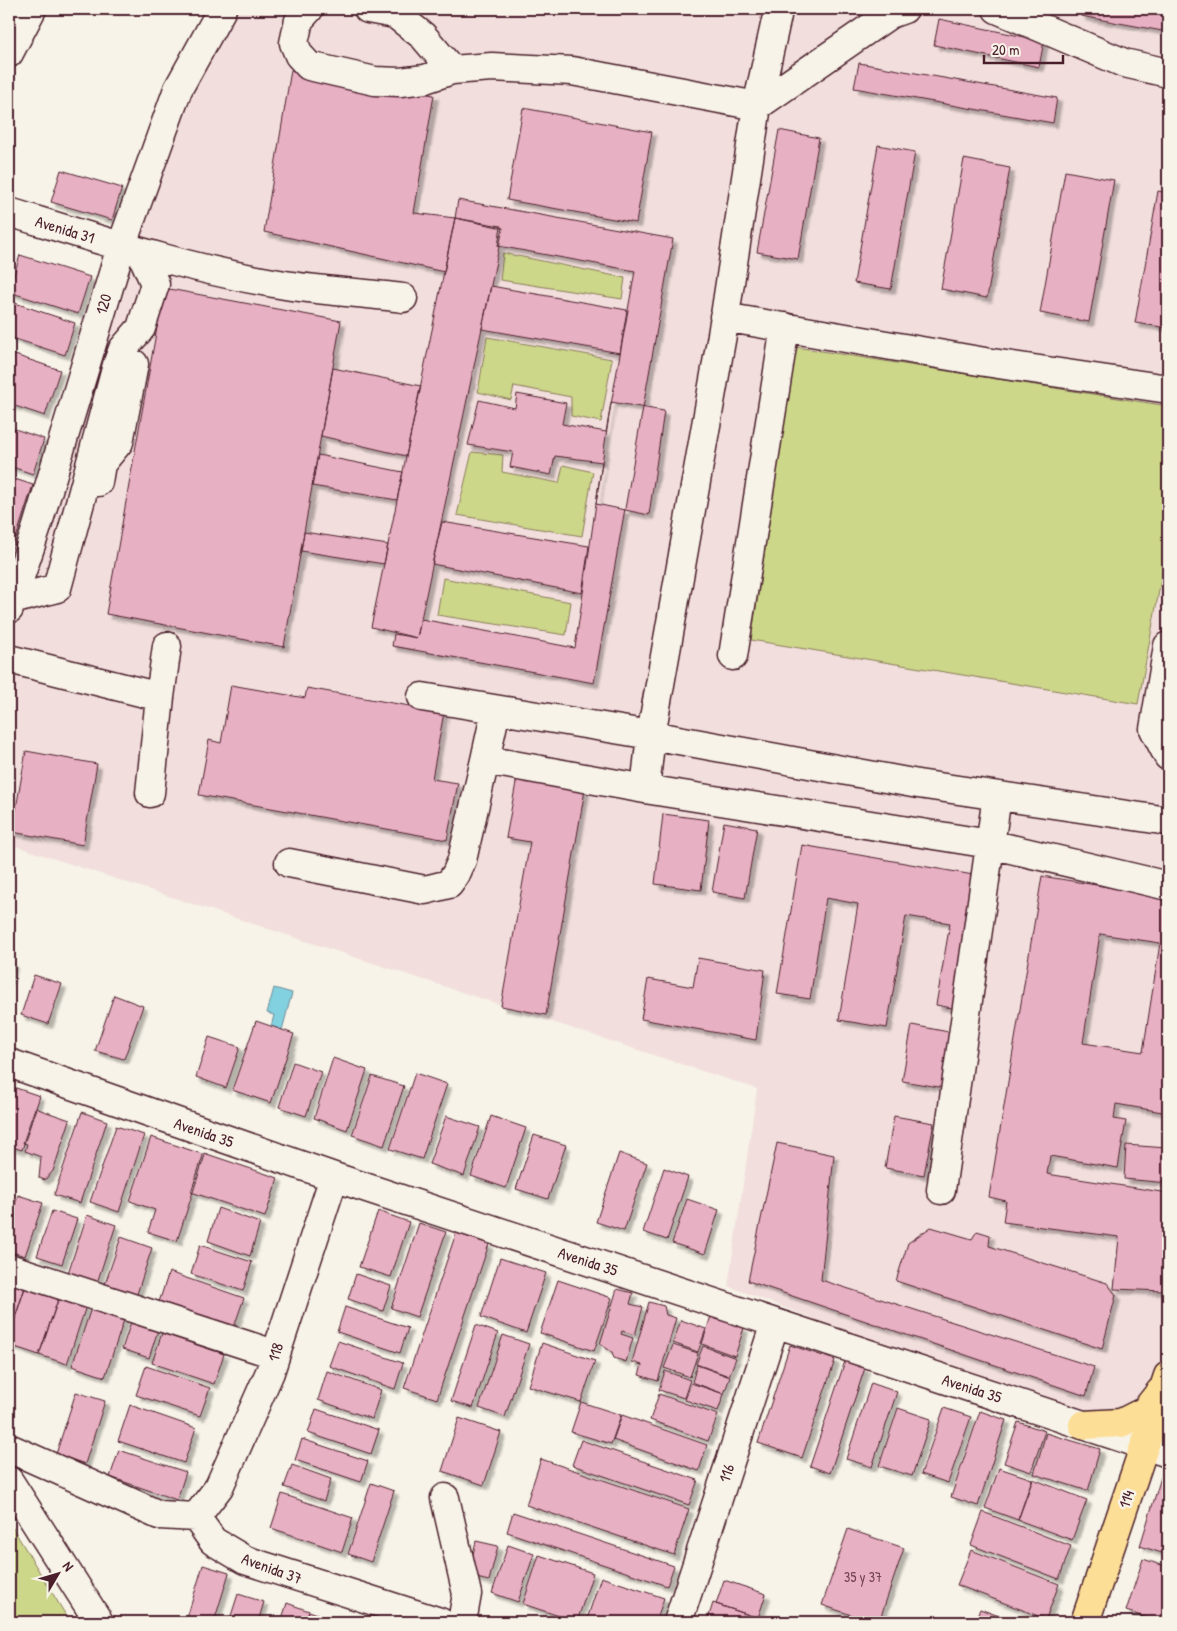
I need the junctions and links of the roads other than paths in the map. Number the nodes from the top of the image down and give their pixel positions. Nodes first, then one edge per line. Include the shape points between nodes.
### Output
1 (32, 9) edge
2 (222, 9) edge
3 (309, 9) edge
4 (368, 9) edge
5 (904, 9) edge
6 (997, 9) edge
7 (777, 16) dead end
8 (9, 53) edge
9 (452, 70) junction
10 (1168, 73) edge
11 (757, 106) junction
12 (9, 212) edge
13 (131, 249) junction
14 (403, 298) dead end
15 (724, 317) junction
16 (785, 327) junction
17 (1168, 389) edge
18 (10, 605) edge
19 (167, 646) dead end
20 (1168, 646) edge
21 (733, 656) dead end
22 (9, 659) edge
23 (160, 697) junction
24 (422, 697) dead end
25 (496, 710) junction
26 (651, 736) junction
27 (1168, 756) edge
28 (485, 760) junction
29 (646, 789) junction
30 (150, 793) dead end
31 (997, 796) junction
32 (1168, 820) edge
33 (990, 844) junction
34 (288, 863) dead end
35 (1168, 886) edge
36 (9, 1063) edge
37 (334, 1177) junction
38 (941, 1190) dead end
39 (9, 1268) edge
40 (775, 1323) junction
41 (274, 1354) junction
42 (1167, 1380) edge
43 (1084, 1425) junction
44 (9, 1448) edge
45 (1156, 1449) edge
46 (9, 1481) edge
47 (444, 1498) dead end
48 (196, 1517) junction
49 (99, 1622) edge
50 (440, 1622) edge
51 (462, 1622) edge
52 (678, 1622) edge
53 (1085, 1622) edge

1 - 8 street
2 - 13 street, 120 via 178,89
3 - 9 street via 299,20 294,43 309,66 375,81 400,82
4 - 9 street via 395,14 423,36
5 - 11 street via 890,14
6 - 10 street via 1124,63
7 - 11 street
9 - 11 street via 492,67 572,71
11 - 15 street
12 - 13 street, Avenida 31
13 - 14 street, Avenida 31 via 223,273 287,285
13 - 18 street, 120
13 - 18 street via 155,284 141,328 123,349 117,365 57,588
15 - 16 street
15 - 26 street
16 - 17 street via 985,362
16 - 21 street
19 - 23 street
20 - 27 street via 1154,729
22 - 23 street
23 - 30 street
24 - 25 street
25 - 26 street
25 - 28 street
26 - 29 street
26 - 31 street
28 - 29 street
28 - 34 street via 462,860 449,884 425,890
29 - 33 street
31 - 32 street
31 - 33 street
33 - 35 street
33 - 38 street
36 - 37 street, Avenida 35
37 - 40 street, Avenida 35
37 - 41 street, 118
39 - 41 street
40 - 43 street, Avenida 35
40 - 52 street, 116
41 - 48 street, 118 via 270,1372 220,1487
42 - 43 main road via 1145,1412 1121,1423
42 - 45 main road, 114
43 - 45 street, Avenida 35
44 - 48 street via 158,1515
45 - 53 main road, 114
46 - 49 street
47 - 51 street via 466,1594
48 - 50 street, Avenida 37 via 214,1541 245,1560

